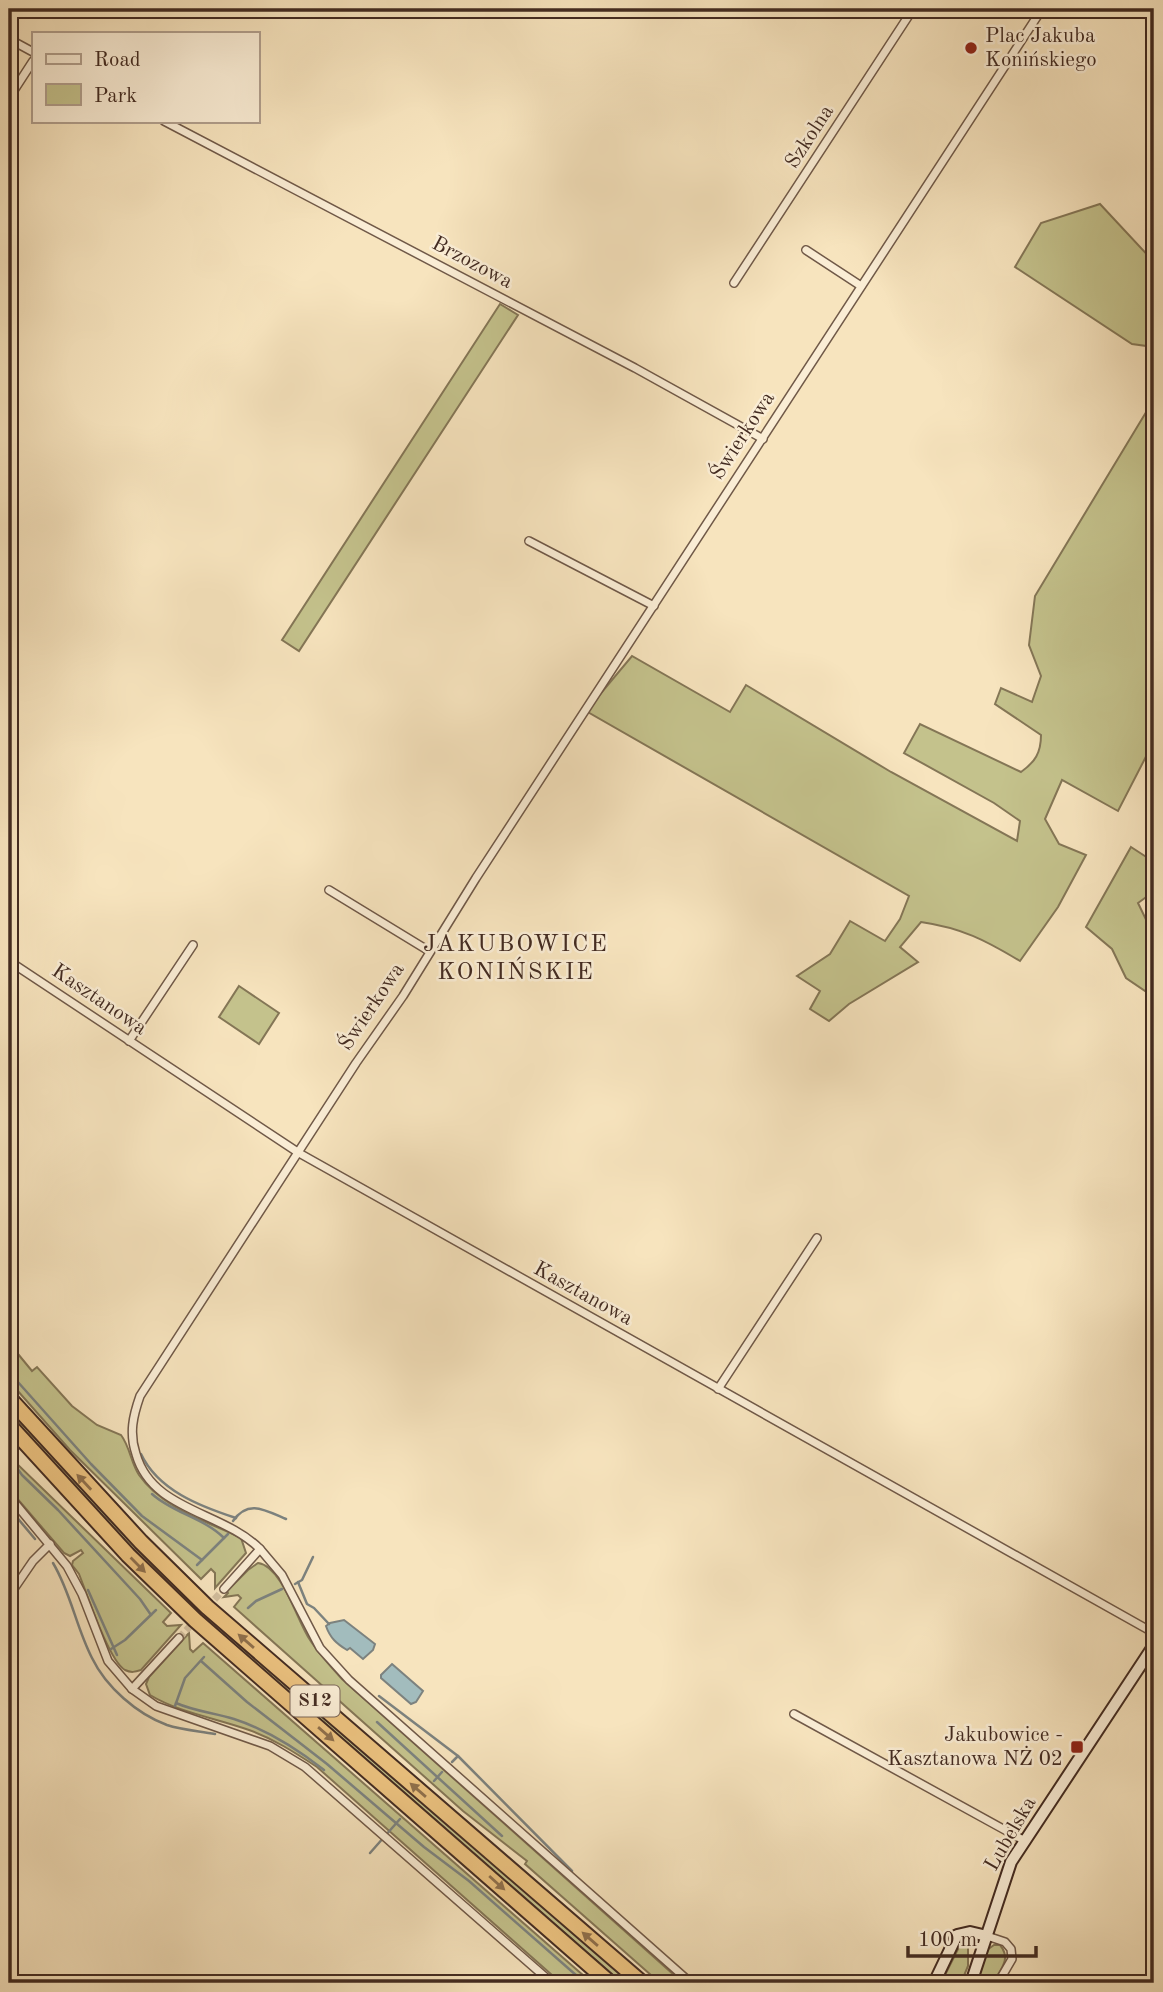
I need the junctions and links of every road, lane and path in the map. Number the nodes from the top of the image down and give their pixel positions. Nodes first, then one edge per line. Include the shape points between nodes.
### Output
1 (913, 9) edge
2 (1042, 9) edge
3 (9, 39) edge
4 (32, 51) edge
5 (32, 63) edge
6 (9, 98) edge
7 (166, 122) edge
8 (806, 250) dead end
9 (734, 283) dead end
10 (861, 286) junction
11 (763, 439) junction
12 (529, 541) dead end
13 (654, 606) junction
14 (329, 890) dead end
15 (193, 945) dead end
16 (429, 951) junction
17 (9, 961) edge
18 (129, 1041) junction
19 (299, 1153) junction
20 (817, 1238) dead end
21 (718, 1389) junction
22 (9, 1398) edge
23 (9, 1425) edge
24 (9, 1496) edge
25 (51, 1544) junction
26 (260, 1549) junction
27 (224, 1589) tunnel mouth
28 (9, 1596) edge
29 (1154, 1633) edge
30 (178, 1638) tunnel mouth
31 (1154, 1645) edge
32 (132, 1689) junction
33 (794, 1714) dead end
34 (1025, 1841) junction
35 (987, 1936) junction
36 (552, 1983) edge
37 (610, 1983) edge
38 (642, 1983) edge
39 (691, 1983) edge
40 (934, 1983) edge
41 (971, 1983) edge
42 (998, 1983) edge

1 - 9 street, Szkolna
2 - 10 street, Świerkowa
3 - 4 street
5 - 6 street
7 - 11 street, Brzozowa
8 - 10 street
10 - 11 street, Świerkowa
11 - 13 street, Świerkowa
12 - 13 street
13 - 16 street, Świerkowa
14 - 16 street
15 - 18 street
16 - 19 street, Świerkowa
17 - 18 street, Kasztanowa
18 - 19 street, Kasztanowa
19 - 21 street, Kasztanowa
19 - 26 street, Świerkowa via 150,1378 134,1414 132,1433 139,1467 157,1489 240,1532
20 - 21 street
21 - 29 street, Kasztanowa
38 -> 22 highway, S12 via 207,1607
23 -> 37 highway, S12 via 128,1555 195,1620
24 - 25 street
25 - 28 street
25 - 32 street via 78,1586 108,1661
26 - 27 street
26 - 39 street via 282,1575 320,1648 342,1674
30 - 32 street
31 - 34 street, Lubelska
32 - 36 street via 169,1712 270,1746 305,1766
33 - 34 street
34 - 35 street, Lubelska via 1011,1862
35 - 40 street via 957,1935
35 - 41 street, Lubelska
35 - 42 street via 1005,1942 1013,1954

